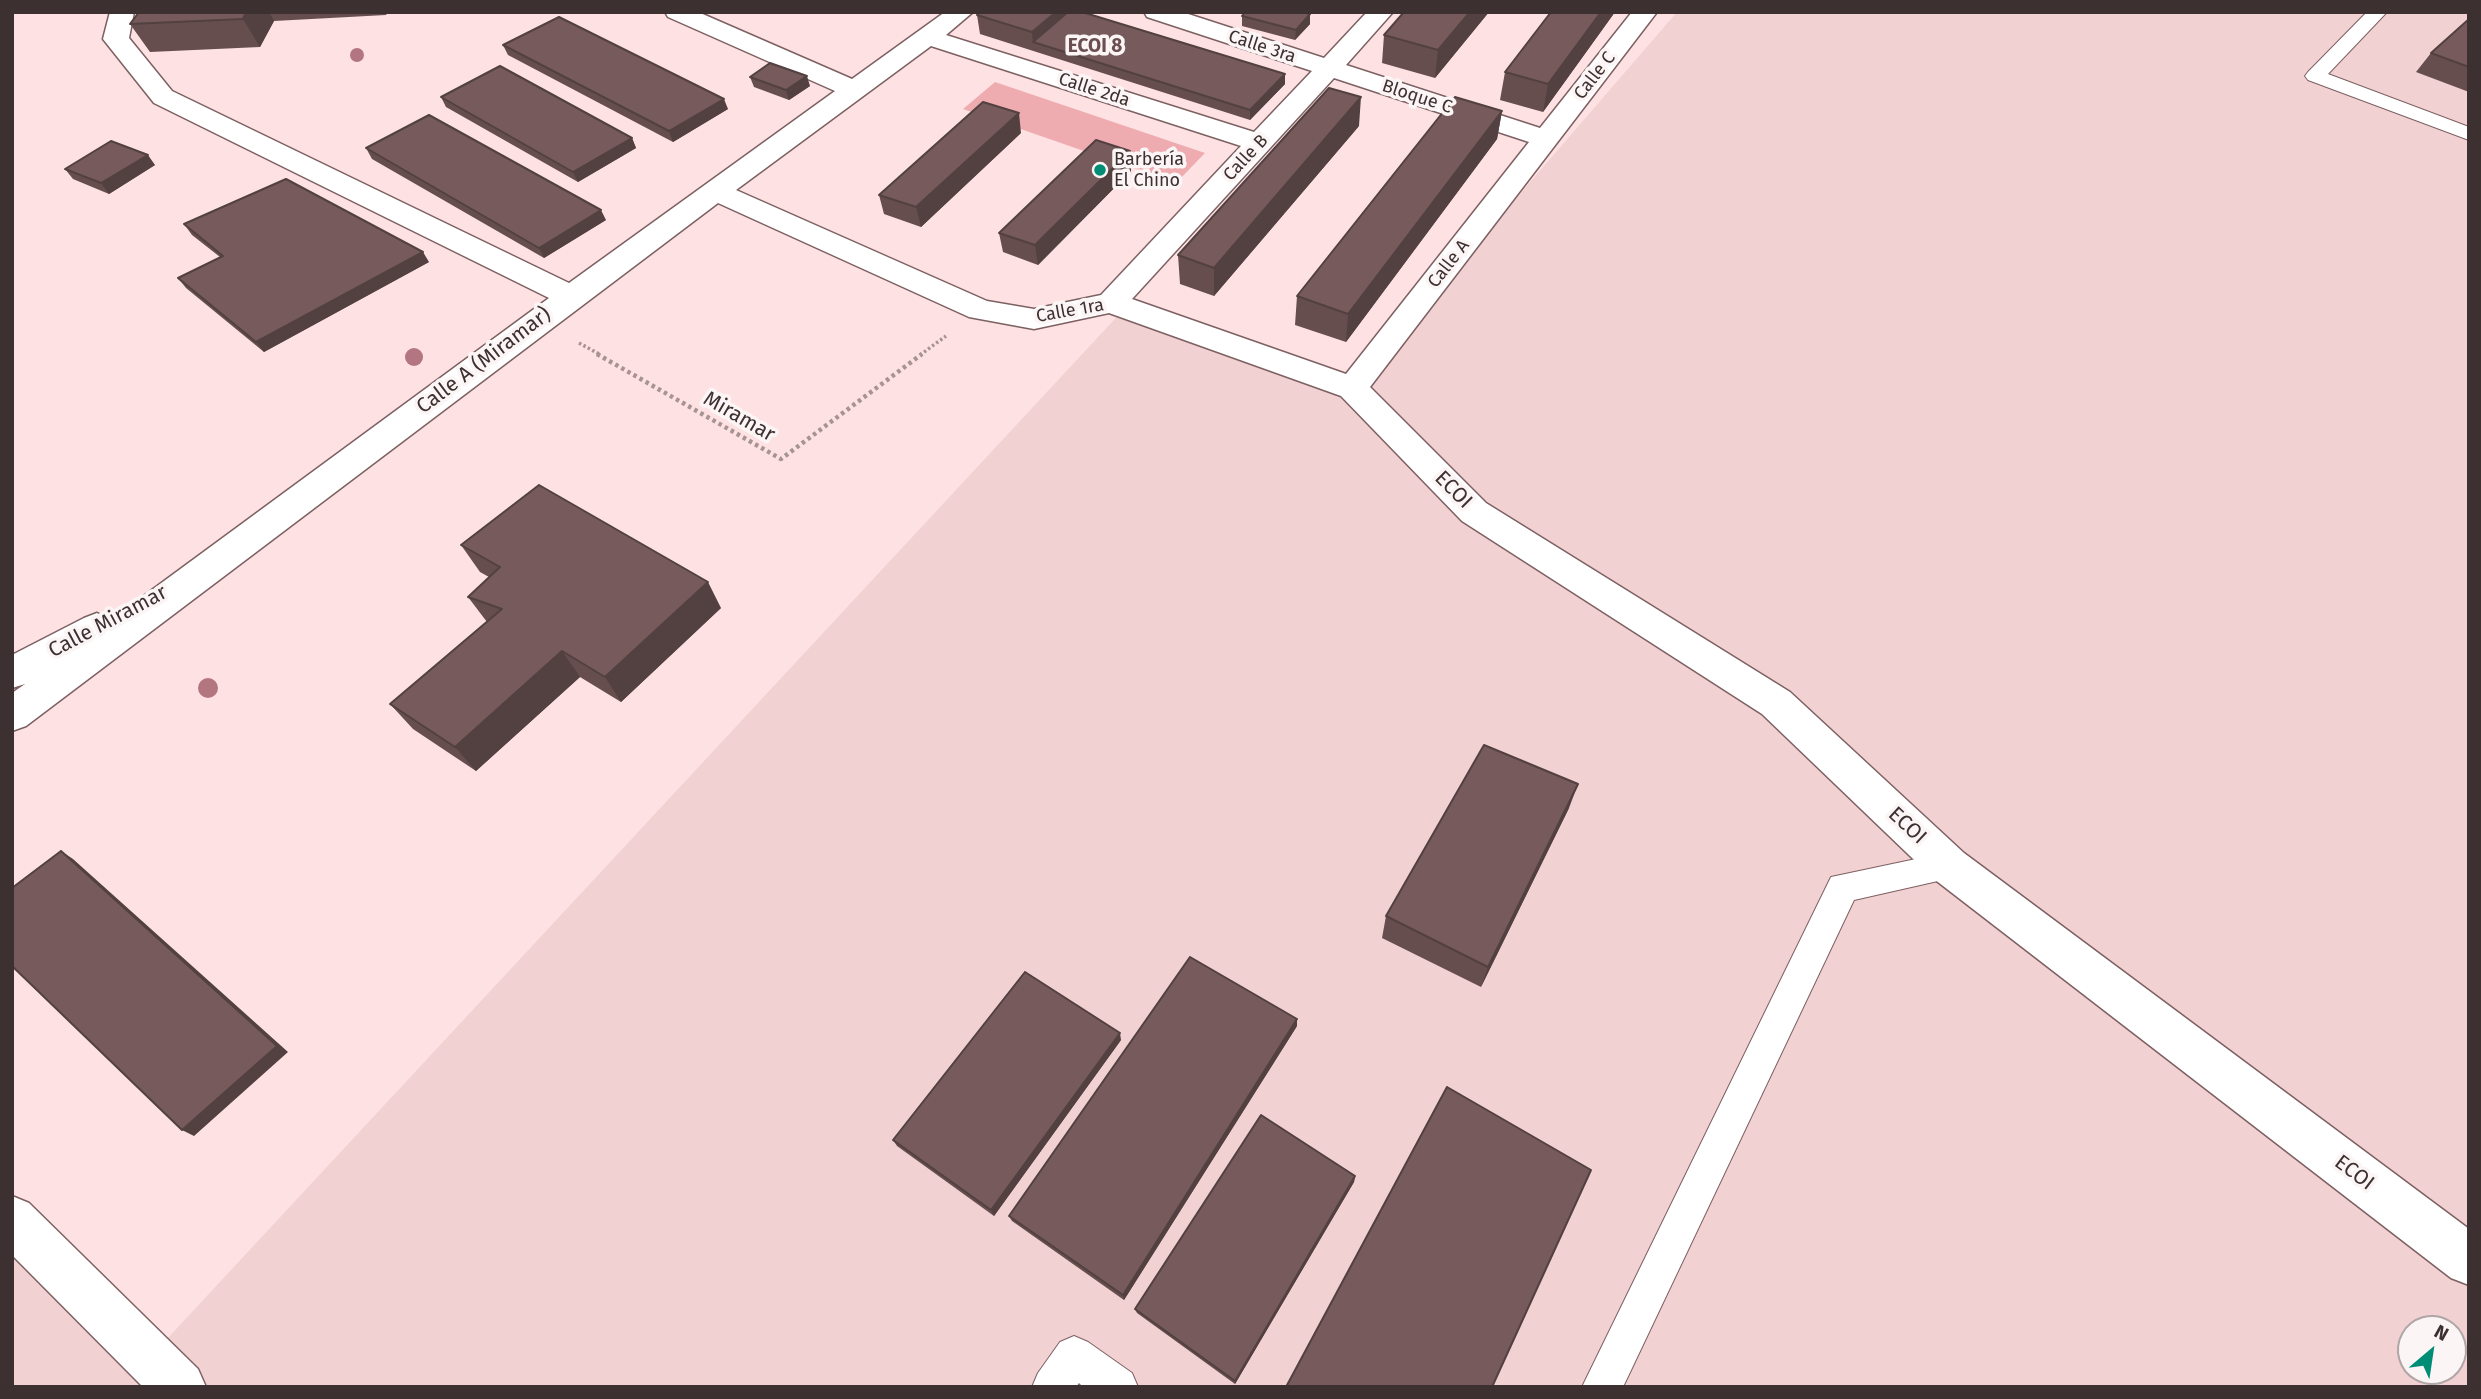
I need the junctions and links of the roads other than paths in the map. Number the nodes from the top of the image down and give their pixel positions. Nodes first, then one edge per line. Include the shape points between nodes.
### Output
1 (122, 12) edge
2 (677, 12) edge
3 (961, 12) edge
4 (1156, 12) edge
5 (1381, 12) edge
6 (1644, 12) edge
7 (2378, 12) edge
8 (928, 37) junction
9 (1329, 68) junction
10 (855, 90) junction
11 (2469, 134) edge
12 (1546, 139) junction
13 (1260, 143) junction
14 (715, 191) junction
15 (571, 296) junction
16 (1111, 303) junction
17 (1352, 388) junction
18 (204, 571) junction
19 (12, 673) edge
20 (12, 715) edge
21 (1949, 866) junction
22 (12, 1220) edge
23 (2469, 1260) edge
24 (180, 1387) edge
25 (1052, 1387) edge
26 (1118, 1387) edge
27 (1602, 1387) edge

1 - 15 street via 116,39 163,97
2 - 10 street
3 - 8 street, Calle A (Miramar)
4 - 9 street, Calle 3ra
5 - 9 street, Calle B
6 - 12 street, Calle C
7 - 11 lane via 2315,76
8 - 10 street, Calle A (Miramar)
8 - 13 street, Calle 2da
9 - 12 street, Bloque C
9 - 13 street, Calle B
10 - 14 street, Calle A (Miramar)
12 - 17 street, Calle A
13 - 16 street, Calle B
14 - 15 street, Calle A (Miramar)
14 - 16 street, Calle 1ra via 980,310 1034,319
15 - 18 street, Calle A (Miramar)
16 - 17 street, Calle 1ra
17 - 21 street, ECOI via 1474,512 1776,703
18 - 19 street, Calle Miramar
18 - 20 street, Calle A (Miramar)
21 - 23 street, ECOI
21 - 27 lane via 1843,887
22 - 24 street
25 - 26 lane via 1074,1356

